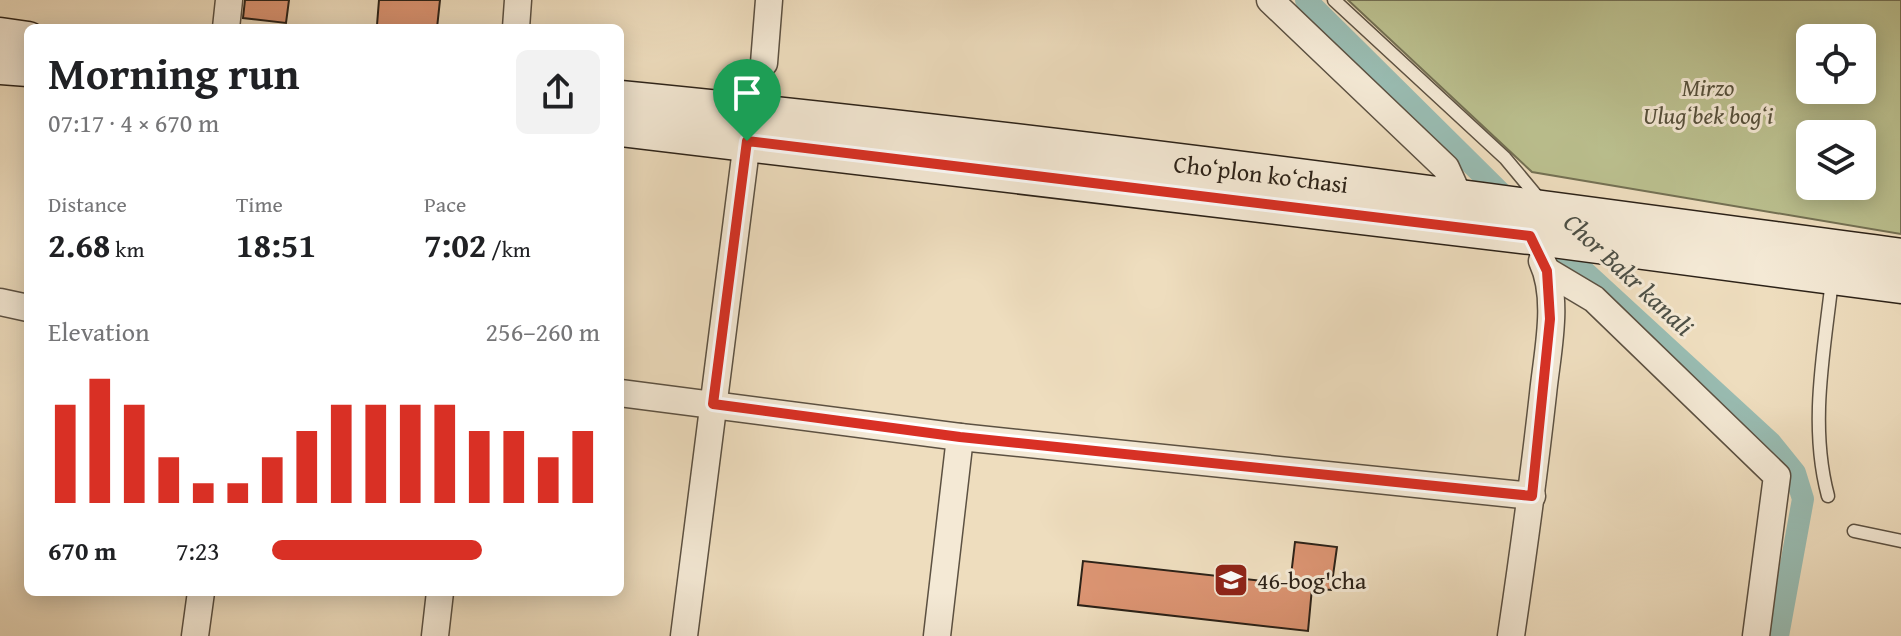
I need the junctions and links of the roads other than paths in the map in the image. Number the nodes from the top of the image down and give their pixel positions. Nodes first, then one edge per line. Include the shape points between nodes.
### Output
1 (229, 0) edge
2 (518, 0) edge
3 (769, 0) edge
4 (1270, 0) edge
5 (1334, 0) edge
6 (226, 24) edge
7 (516, 24) edge
8 (0, 36) edge
9 (24, 39) edge
10 (764, 63) dead end
11 (0, 66) edge
12 (24, 68) edge
13 (624, 99) edge
14 (624, 128) edge
15 (747, 141) junction
16 (1467, 200) junction
17 (1537, 232) junction
18 (1901, 257) edge
19 (1832, 276) junction
20 (1901, 285) edge
21 (0, 302) edge
22 (24, 307) edge
23 (624, 393) edge
24 (713, 404) junction
25 (960, 437) junction
26 (1532, 496) junction
27 (1828, 496) dead end
28 (1854, 531) dead end
29 (1901, 541) edge
30 (200, 596) edge
31 (440, 596) edge
32 (195, 636) edge
33 (435, 636) edge
34 (684, 636) edge
35 (937, 636) edge
36 (1511, 636) edge
37 (1756, 636) edge

1 - 6 street
2 - 7 street
3 - 10 street
4 - 16 street via 1446,168
5 - 17 lane via 1505,158
8 - 9 main road
11 - 12 main road
13 - 16 main road, Choʻplon koʻchasi
14 - 15 main road, Choʻplon koʻchasi
15 - 17 main road, Choʻplon koʻchasi
15 - 24 street
16 - 17 main road, Choʻplon koʻchasi
17 - 18 main road, Choʻplon koʻchasi
17 - 19 main road, Choʻplon koʻchasi via 1594,245
17 - 26 street via 1550,319
17 - 37 street via 1594,299 1777,476
19 - 20 main road, Choʻplon koʻchasi
19 - 27 lane via 1817,419
21 - 22 street
23 - 24 street
24 - 25 street
24 - 34 street
25 - 26 street
25 - 35 street
26 - 36 street
28 - 29 lane
30 - 32 street
31 - 33 street

